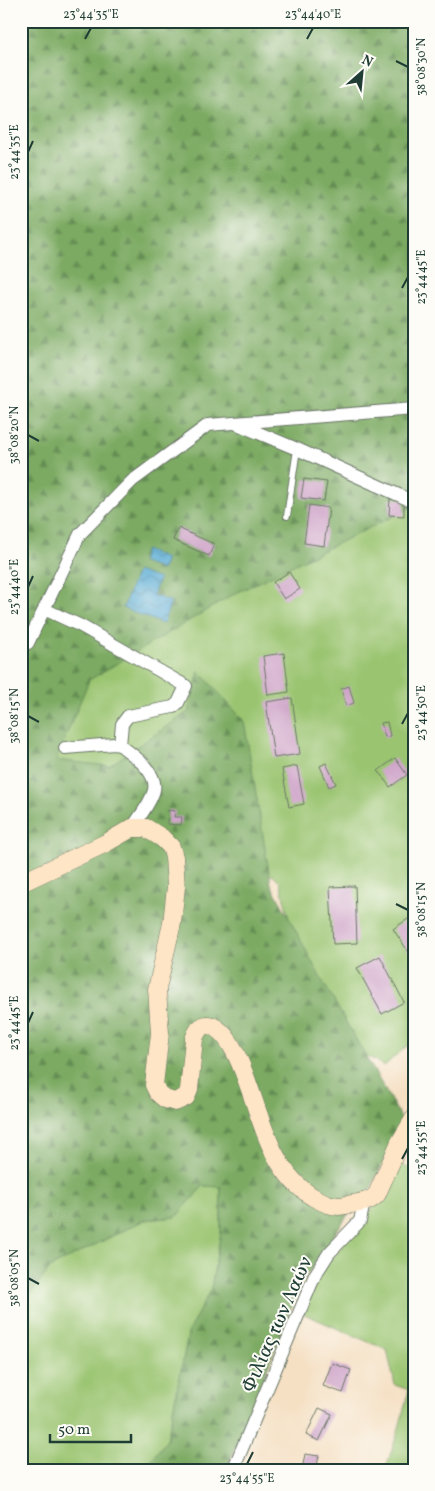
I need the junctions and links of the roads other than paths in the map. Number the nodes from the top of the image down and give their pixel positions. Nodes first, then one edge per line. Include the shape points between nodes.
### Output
1 (414, 409) edge
2 (235, 423) junction
3 (297, 449) junction
4 (414, 502) edge
5 (287, 516) dead end
6 (44, 609) junction
7 (28, 643) dead end
8 (120, 745) junction
9 (65, 748) dead end
10 (132, 828) junction
11 (21, 883) edge
12 (414, 1119) edge
13 (364, 1202) junction
14 (234, 1470) edge

1 - 2 street
2 - 3 street
2 - 6 street via 208,425 132,481 80,534
3 - 4 street
3 - 5 lane
6 - 7 street
6 - 8 street via 81,626 186,686 173,707 125,718
8 - 9 street
8 - 10 street via 146,768 154,782 152,797
10 - 11 street
10 - 13 street via 146,828 162,838 171,847 174,857 176,887 172,923 157,988 160,1033 154,1085 158,1093 165,1100 175,1102 186,1097 197,1031 207,1026 220,1030 236,1054 263,1128 287,1174 320,1202 341,1206
12 - 13 street via 377,1194
13 - 14 street, Φιλίας των Λαών via 360,1221 329,1254 316,1275

